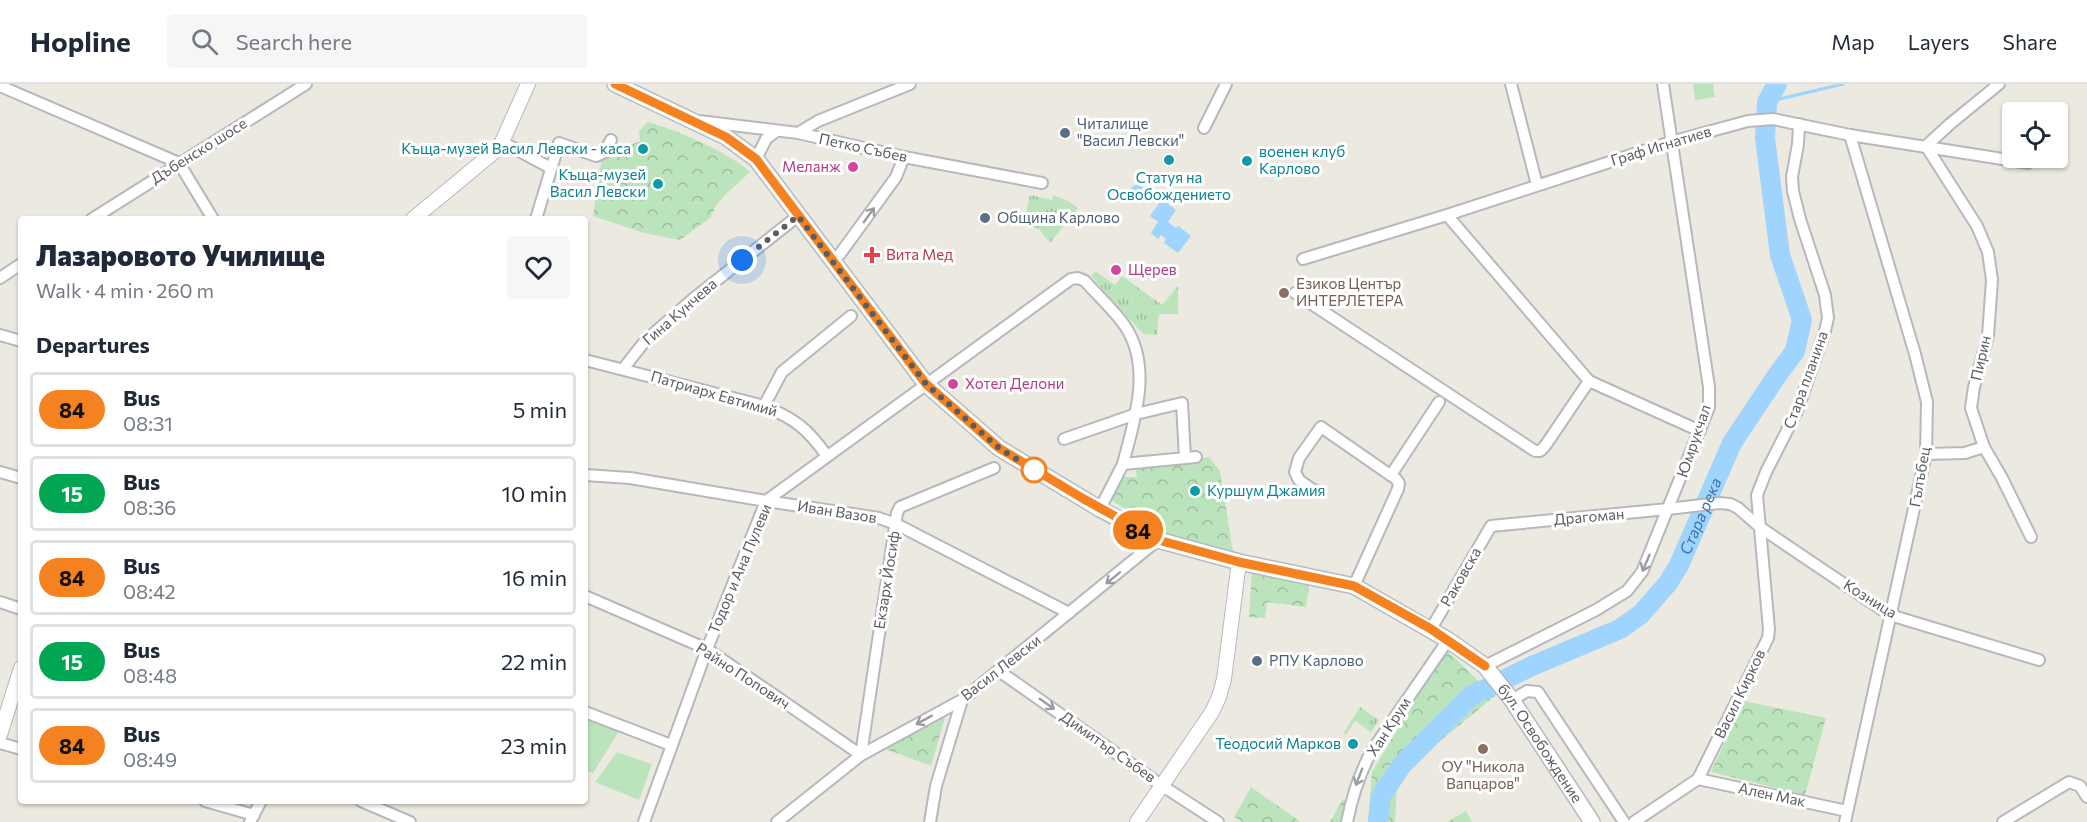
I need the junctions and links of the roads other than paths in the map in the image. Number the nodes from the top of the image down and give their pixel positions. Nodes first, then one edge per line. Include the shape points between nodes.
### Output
1 (306, 84) edge
2 (528, 84) edge
3 (615, 84) edge
4 (910, 84) edge
5 (1226, 84) edge
6 (1511, 84) edge
7 (1663, 84) edge
8 (1999, 84) edge
9 (0, 86) edge
10 (684, 118) junction
11 (1799, 124) junction
12 (1204, 128) dead end
13 (775, 132) junction
14 (798, 133) junction
15 (1850, 135) junction
16 (611, 140) dead end
17 (502, 142) junction
18 (1671, 142) junction
19 (1926, 146) junction
20 (904, 157) junction
21 (756, 159) junction
22 (2002, 159) edge
23 (179, 163) junction
24 (550, 168) junction
25 (1042, 183) dead end
26 (1537, 185) junction
27 (1447, 215) junction
28 (97, 216) edge
29 (211, 216) edge
30 (417, 216) edge
31 (537, 216) edge
32 (798, 216) junction
33 (1303, 259) dead end
34 (832, 260) junction
35 (18, 266) edge
36 (0, 278) edge
37 (1295, 293) dead end
38 (851, 316) dead end
39 (0, 335) edge
40 (18, 340) edge
41 (588, 361) edge
42 (623, 369) junction
43 (1589, 381) junction
44 (926, 384) junction
45 (1439, 402) dead end
46 (764, 406) junction
47 (1136, 414) junction
48 (1700, 431) junction
49 (1064, 439) dead end
50 (1984, 447) junction
51 (1926, 454) junction
52 (827, 456) junction
53 (1123, 464) junction
54 (994, 468) dead end
55 (0, 471) edge
56 (1391, 475) junction
57 (588, 476) edge
58 (18, 477) edge
59 (1316, 492) dead end
60 (766, 501) junction
61 (1719, 503) joint
62 (1100, 509) junction
63 (1668, 509) junction
64 (896, 524) junction
65 (1491, 526) joint
66 (1761, 528) junction
67 (2031, 537) dead end
68 (1158, 540) junction
69 (1239, 562) junction
70 (1354, 586) junction
71 (588, 597) edge
72 (0, 602) edge
73 (18, 608) edge
74 (1069, 613) junction
75 (1890, 615) junction
76 (1431, 629) junction
77 (1448, 640) junction
78 (707, 649) junction
79 (2039, 660) dead end
80 (1485, 666) junction
81 (999, 671) junction
82 (18, 678) edge
83 (962, 700) junction
84 (1512, 700) junction
85 (588, 713) edge
86 (0, 735) edge
87 (0, 743) edge
88 (671, 745) junction
89 (18, 748) edge
90 (861, 755) junction
91 (1698, 779) junction
92 (1161, 785) junction
93 (2087, 797) edge
94 (213, 804) edge
95 (259, 804) edge
96 (368, 804) edge
97 (1846, 817) edge
98 (252, 818) edge
99 (410, 822) edge
100 (644, 822) edge
101 (777, 822) edge
102 (930, 822) edge
103 (1137, 822) edge
104 (1218, 822) edge
105 (1347, 822) edge
106 (1592, 822) edge
107 (1624, 822) edge
108 (1634, 822) edge
109 (2003, 822) edge

1 - 23 street, Дъбенско шосе
2 - 17 street
3 - 10 main road, бул. Освобождение
4 - 14 street
5 - 12 street
6 - 26 street
7 - 18 street, Юмрукчал
8 - 19 street
9 - 23 street
10 - 13 street, Петко Събев
10 - 21 main road, бул. Освобождение via 726,137
11 - 15 street, Граф Игнатиев
11 - 18 street, Граф Игнатиев via 1773,119 1748,121
11 - 66 street, Стара планина via 1793,191 1825,295 1827,318 1797,411 1757,495
13 - 14 street, Петко Събев
13 - 21 street via 766,139
14 - 20 street, Петко Събев
15 - 19 street, Граф Игнатиев
15 - 51 street, Гълъбец via 1924,387
16 - 24 street via 605,152 596,156 559,143
17 - 24 street
17 - 30 street
18 - 26 street, Граф Игнатиев
18 - 48 street, Юмрукчал via 1709,387 1709,407
19 - 22 street, Граф Игнатиев
19 - 50 street, Пирин via 1977,226 1988,252 1992,280 1988,336 1971,408
20 - 25 street, Петко Събев
34 -> 20 street via 896,177
21 - 32 main road, бул. Освобождение
23 - 28 street, Дъбенско шосе
23 - 29 street
24 - 31 street
26 - 27 street, Граф Игнатиев
27 - 33 street, Граф Игнатиев
27 - 43 street
32 - 34 main road, бул. Освобождение
32 - 42 street, Гина Кунчева via 693,299 645,341
34 - 44 main road, бул. Освобождение
35 - 36 street
37 - 43 street via 1535,451 1545,446
38 - 46 street via 782,372
39 - 40 street
41 - 42 street, Патриарх Евтимий
42 - 46 street, Патриарх Евтимий
43 - 48 street
44 - 47 street, Тодор и Ана Пулеви via 1071,279 1078,278 1125,327 1136,351 1140,400
44 - 52 street, Тодор и Ана Пулеви
44 - 62 main road, бул. Освобождение via 999,448
45 - 56 street
46 - 52 street, Патриарх Евтимий via 790,417 811,434
47 - 49 street
47 - 53 street
47 - 53 street via 1182,404 1190,457
48 - 63 street, Юмрукчал
50 - 51 street via 1965,453
50 - 67 street, Пирин
51 - 75 street, Гълъбец
52 - 60 street, Тодор и Ана Пулеви
53 - 62 street
54 - 64 street, Екзарх Йосиф via 900,507
55 - 58 street
56 - 59 street via 1321,427 1299,458 1295,472 1299,480
56 - 70 street via 1399,483 1398,489
57 - 60 street, Иван Вазов via 630,478
60 - 64 street, Иван Вазов
60 - 78 street, Тодор и Ана Пулеви
61 - 63 street, Драгоман
61 - 66 street, Козница via 1738,508
62 - 68 main road, бул. Освобождение
63 - 65 street, Драгоман
63 -> 80 street, Юмрукчал via 1642,572 1626,591
64 - 74 street, Иван Вазов
64 - 90 street, Екзарх Йосиф
65 - 76 street, Раковска
66 - 75 street, Козница
66 - 91 street, Васил Кирков via 1768,638
68 - 69 main road, бул. Освобождение
68 -> 74 street, Васил Левски
69 - 70 main road, бул. Освобождение
69 - 92 street via 1219,696
70 - 76 main road, бул. Освобождение
71 - 78 street, Райно Попович
72 - 73 street
74 - 81 street, Васил Левски
75 - 79 street, Козница
75 - 97 street, Гълъбец
76 - 77 main road, бул. Освобождение
77 - 80 main road, бул. Освобождение
77 -> 105 street, Хан Крум via 1371,752 1353,791
78 - 88 street, Тодор и Ана Пулеви
78 - 90 street, Райно Попович
80 - 84 main road, бул. Освобождение
81 - 83 street, Васил Левски
81 -> 92 street, Димитър Събев
82 - 86 street
83 -> 90 street, Васил Левски
83 - 102 street via 936,786
84 - 106 main road, бул. Освобождение
84 - 107 street via 1527,691 1538,692
85 - 88 street
87 - 89 street
88 - 100 street, Тодор и Ана Пулеви
90 - 101 street, Васил Левски
91 - 97 street, Ален Мак
91 - 108 street, Васил Кирков
92 - 103 street
92 - 104 street, Димитър Събев
93 - 109 street via 2080,786 2069,782
94 - 98 street
95 - 98 street
96 - 99 street

